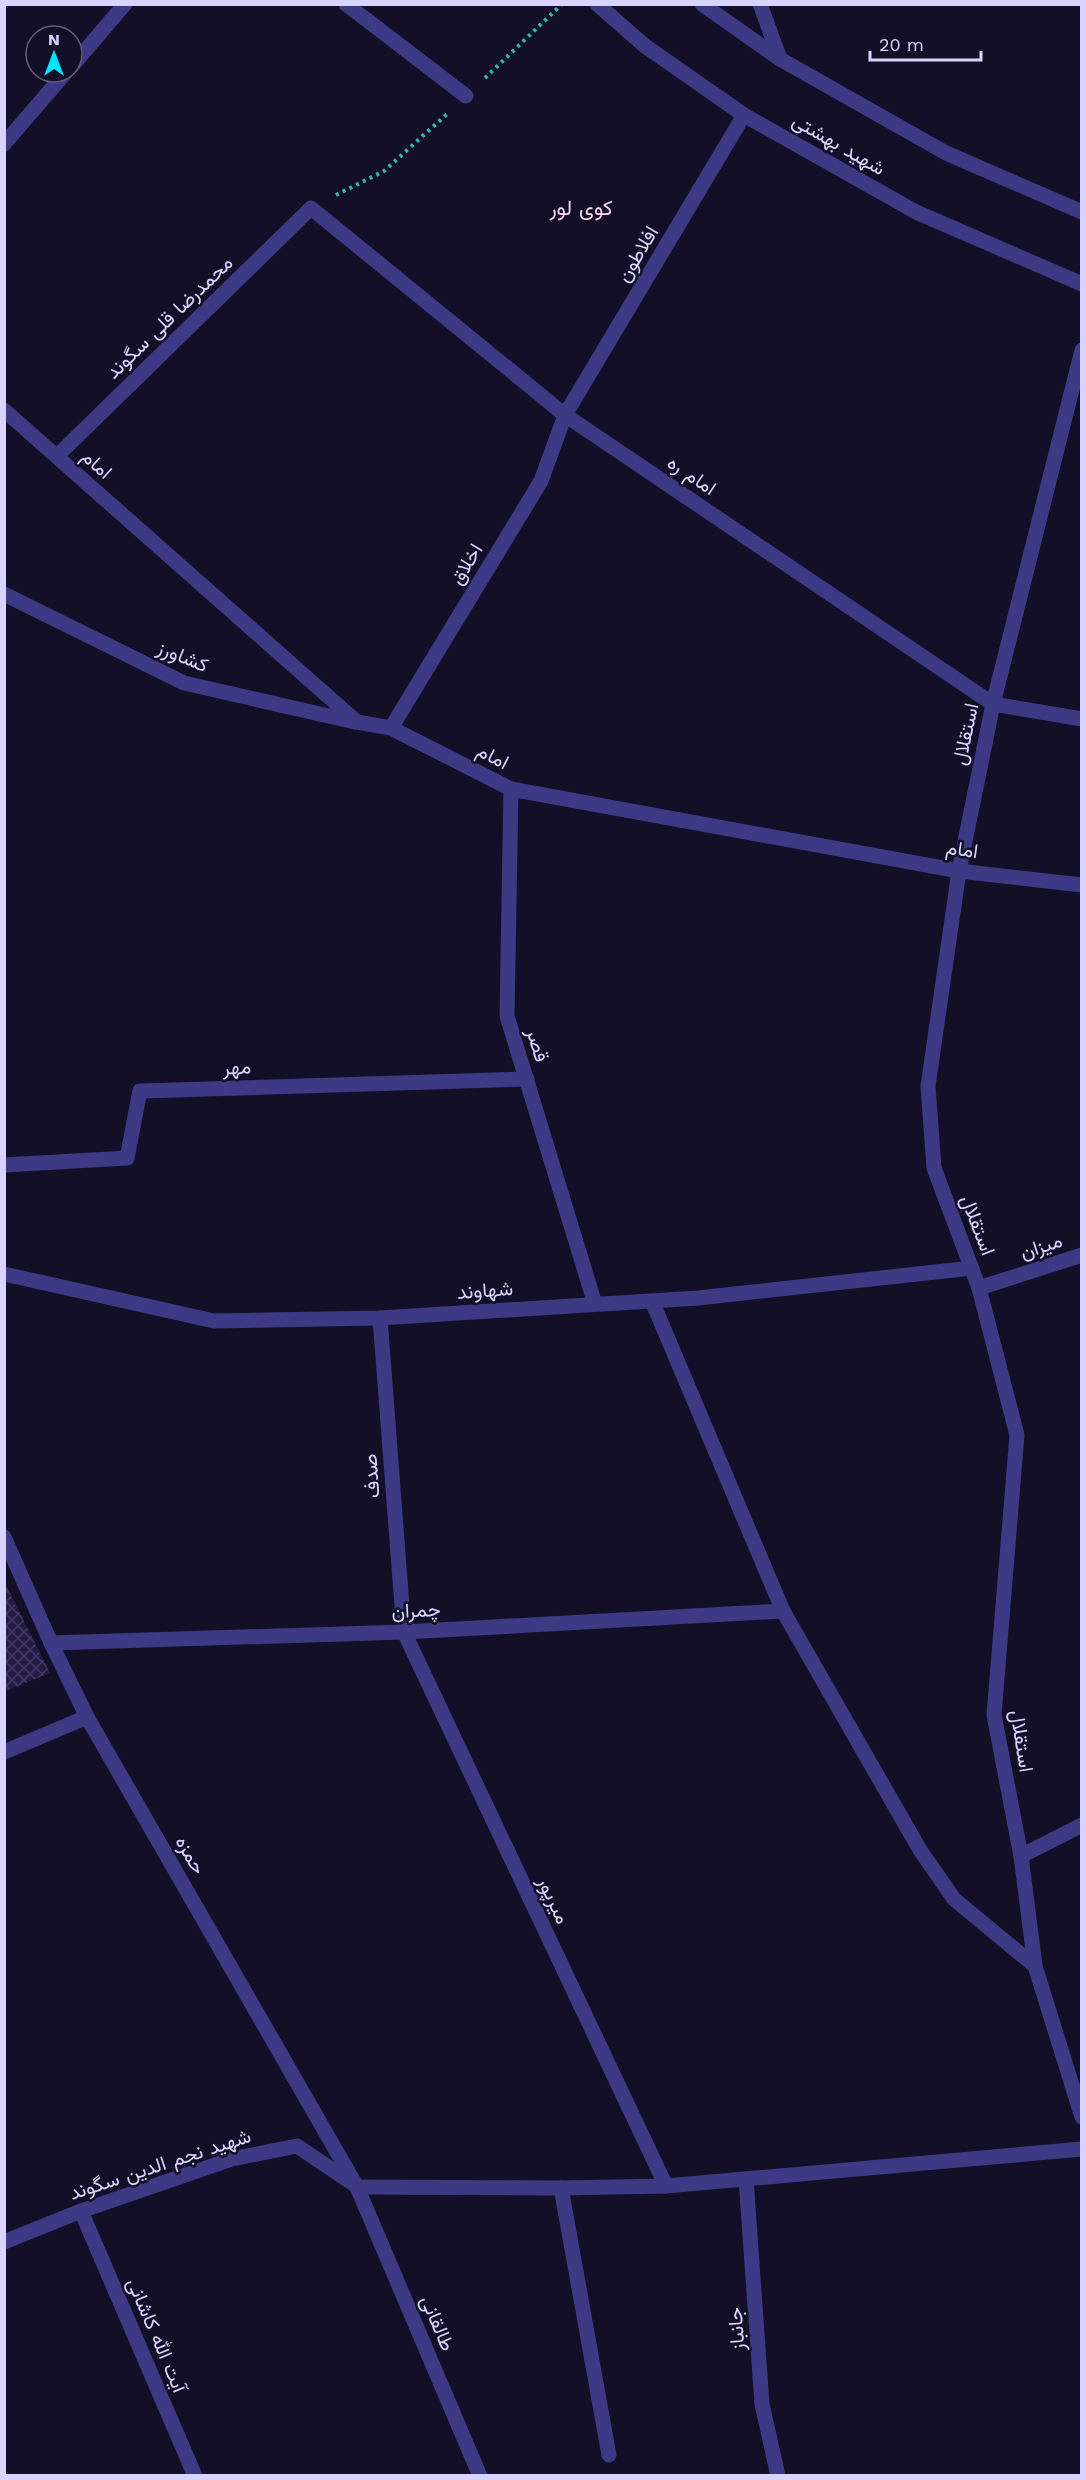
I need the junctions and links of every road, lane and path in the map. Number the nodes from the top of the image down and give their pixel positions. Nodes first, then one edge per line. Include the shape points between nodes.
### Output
1 (125, 4) edge
2 (346, 4) edge
3 (597, 4) edge
4 (702, 4) edge
5 (760, 4) edge
6 (84, 52) edge
7 (780, 59) junction
8 (56, 84) edge
9 (466, 96) dead end
10 (744, 115) junction
11 (4, 144) edge
12 (311, 208) joint
13 (1082, 212) edge
14 (1082, 284) edge
15 (1082, 350) edge
16 (4, 410) edge
17 (565, 415) junction
18 (57, 456) junction
19 (4, 594) edge
20 (993, 704) junction
21 (1082, 719) edge
22 (357, 722) junction
23 (391, 728) junction
24 (511, 789) junction
25 (959, 870) junction
26 (1082, 885) edge
27 (527, 1079) junction
28 (4, 1165) edge
29 (1082, 1255) edge
30 (972, 1268) junction
31 (4, 1274) edge
32 (979, 1288) junction
33 (652, 1301) junction
34 (595, 1304) junction
35 (380, 1318) junction
36 (4, 1537) edge
37 (783, 1611) junction
38 (404, 1632) junction
39 (51, 1643) junction
40 (87, 1717) junction
41 (4, 1752) edge
42 (1082, 1825) edge
43 (1021, 1856) junction
44 (1035, 1966) junction
45 (1082, 2117) edge
46 (1082, 2150) edge
47 (746, 2179) junction
48 (666, 2186) junction
49 (357, 2187) junction
50 (561, 2188) junction
51 (81, 2211) junction
52 (4, 2242) edge
53 (609, 2455) dead end
54 (195, 2475) edge
55 (480, 2475) edge
56 (778, 2475) edge

1 - 6 street
2 - 9 street
3 - 10 street, شهید بهشتی via 645,46
4 - 7 street
5 - 7 street
7 - 13 street via 946,153
8 - 11 street
10 - 14 street, شهید بهشتی via 916,212
10 - 17 street, افلاطون
12 - 17 street, امام ره
12 - 18 street, محمدرضا قلی سگوند
15 - 20 street, استقلال
16 - 18 street, امام
17 - 20 street, امام ره
17 - 23 street, اخلاق via 541,482
18 - 22 street, امام
19 - 22 street, کشاورز via 184,683
20 - 21 street, امام ره
20 - 25 street, استقلال
22 - 23 street, امام
23 - 24 street, امام
24 - 25 street, امام
24 - 27 street, قصر via 507,1016
25 - 26 street, امام
25 - 30 street, استقلال via 928,1086 934,1168
27 - 28 street, مهر via 140,1091 127,1158
27 - 34 street, قصر
29 - 32 street, میزان
30 - 32 street, استقلال
30 - 33 street, شهاوند
31 - 35 street, شهاوند via 214,1321
32 - 43 street, استقلال via 1017,1436 994,1715
33 - 34 street, شهاوند
33 - 37 street
34 - 35 street, شهاوند
35 - 38 street, صدف
36 - 39 street, حمزه
37 - 38 street, چمران
37 - 44 street via 920,1850 954,1899
38 - 39 street, چمران
38 - 48 street, میرپور
39 - 40 street, حمزه
40 - 41 street
40 - 49 street, حمزه
42 - 43 street
43 - 44 street, استقلال
44 - 45 street, استقلال
46 - 47 street
47 - 48 street
47 - 56 street, جانباز via 762,2404
48 - 50 street
49 - 50 street
49 - 51 street, شهید نجم الدین سگوند via 297,2146 232,2159
49 - 55 street, طالقانی
50 - 53 street
51 - 52 street, شهید نجم الدین سگوند
51 - 54 street, آیت الله کاشانی

